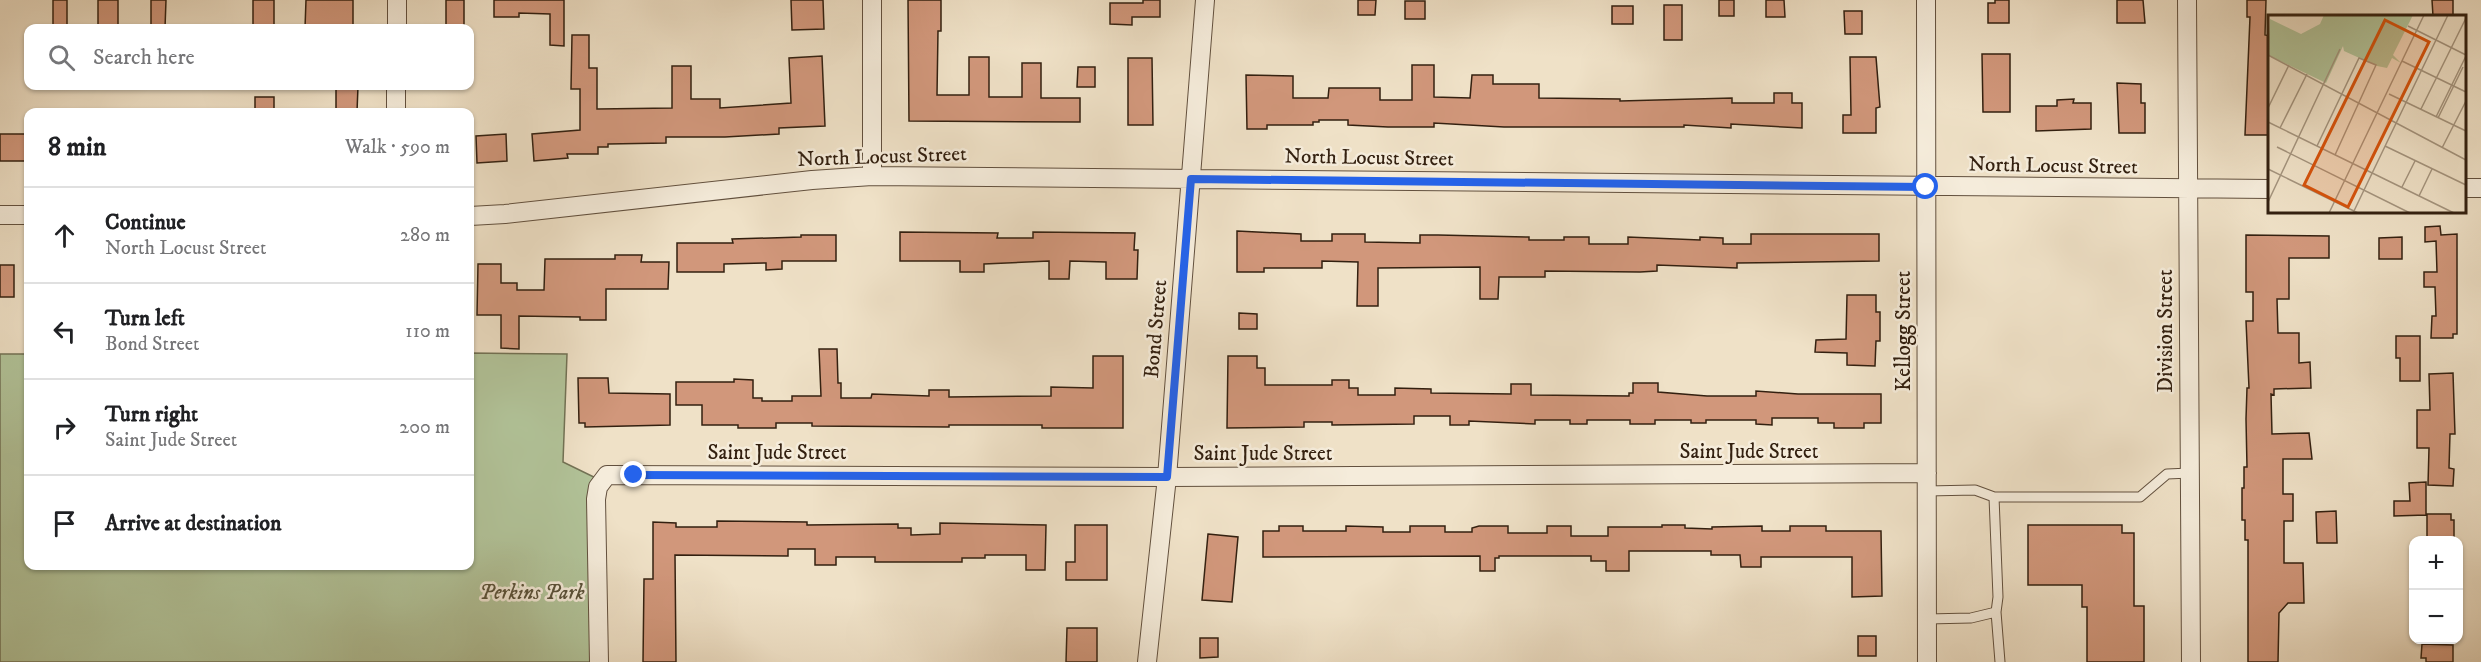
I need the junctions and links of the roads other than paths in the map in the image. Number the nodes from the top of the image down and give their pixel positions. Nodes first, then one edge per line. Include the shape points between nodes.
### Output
1 (397, 0) edge
2 (872, 0) edge
3 (1205, 0) edge
4 (1926, 0) edge
5 (2187, 0) edge
6 (397, 24) edge
7 (396, 90) edge
8 (396, 108) edge
9 (872, 176) junction
10 (1191, 179) junction
11 (1926, 187) junction
12 (2188, 189) junction
13 (2268, 189) edge
14 (0, 215) edge
15 (24, 215) edge
16 (474, 216) edge
17 (2190, 472) junction
18 (1167, 477) junction
19 (1927, 482) junction
20 (1994, 497) junction
21 (1996, 612) junction
22 (1927, 619) junction
23 (599, 662) edge
24 (1147, 662) edge
25 (1927, 662) edge
26 (2000, 662) edge
27 (2191, 662) edge

1 - 6 street
2 - 9 street
3 - 10 street, Bond Street
4 - 11 street, Kellogg Street
5 - 12 street, Division Street
7 - 8 street
9 - 10 street, North Locust Street
9 - 16 street, North Locust Street
10 - 11 street, North Locust Street
10 - 18 street, Bond Street
11 - 12 street, North Locust Street
11 - 19 street, Kellogg Street
12 - 13 street, North Locust Street
12 - 17 street, Division Street
14 - 15 street
17 - 20 lane via 2167,474 2140,497
17 - 27 street, Division Street
18 - 19 street, Saint Jude Street
18 - 23 street, Saint Jude Street via 608,475 598,487 596,499
18 - 24 street, Bond Street
19 - 20 lane
19 - 22 street, Kellogg Street
20 - 21 lane
21 - 22 lane via 1971,618
21 - 26 lane
22 - 25 street, Kellogg Street

